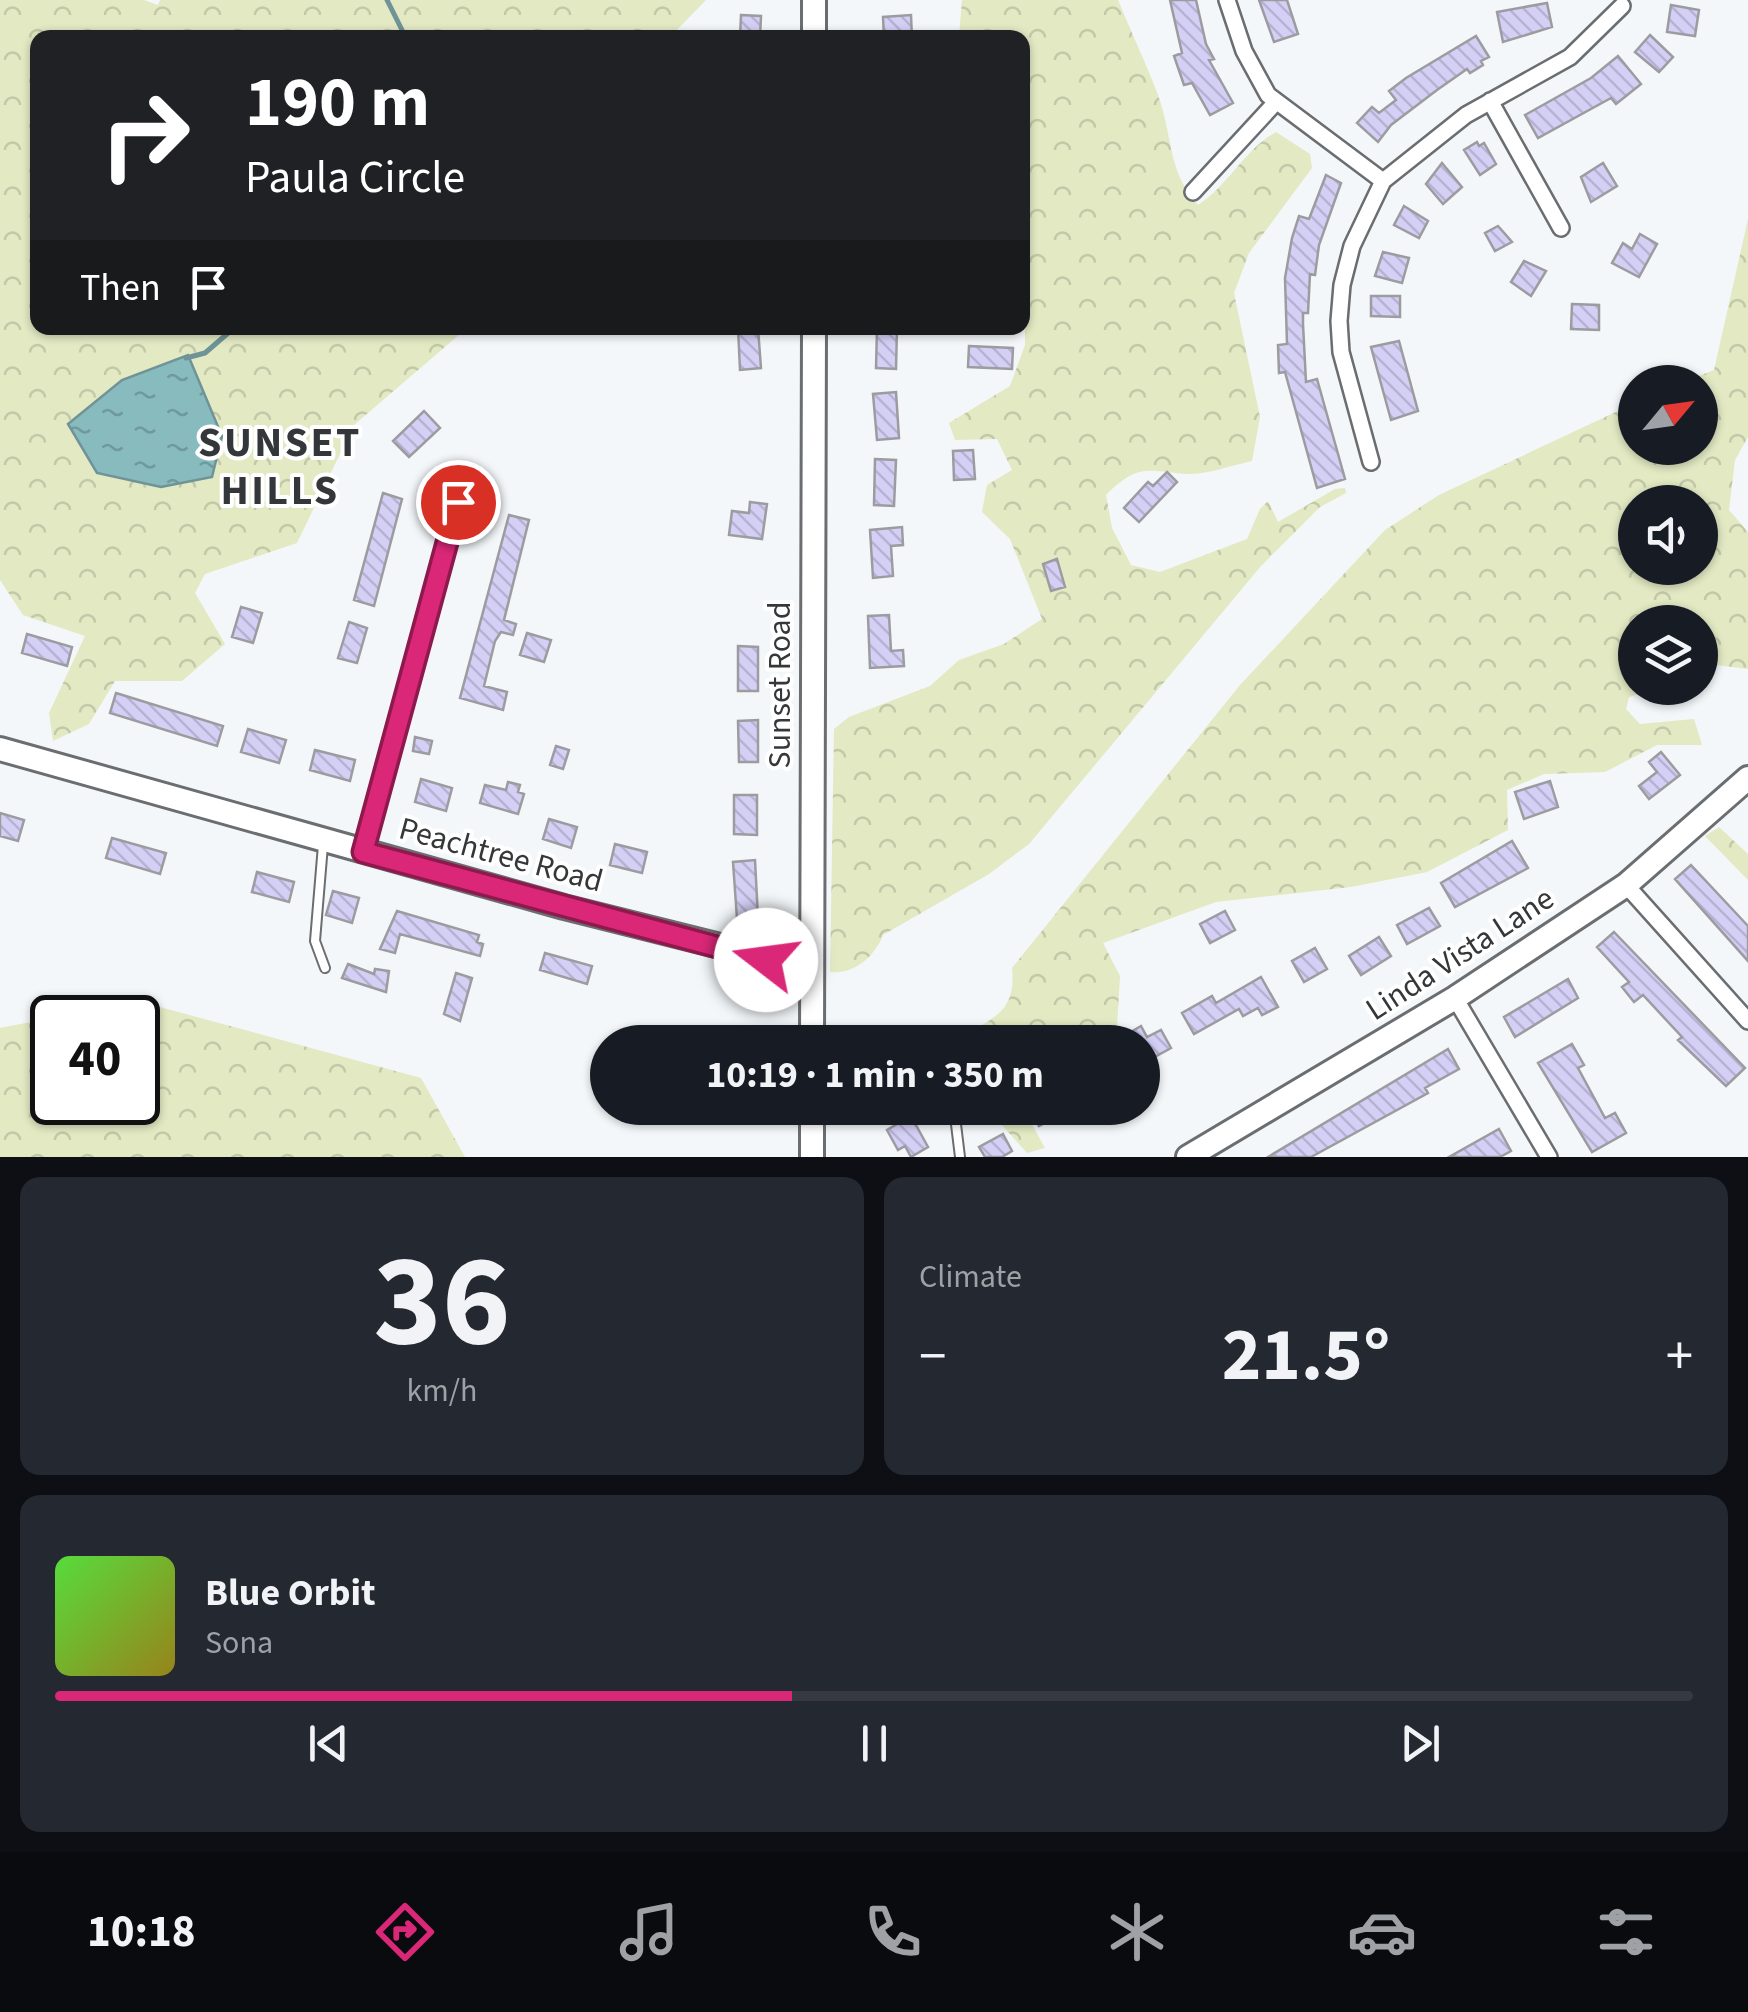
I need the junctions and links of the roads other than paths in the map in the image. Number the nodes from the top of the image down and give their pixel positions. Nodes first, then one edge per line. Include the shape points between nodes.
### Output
1 (814, 0) edge
2 (1227, 0) edge
3 (1622, 6) dead end
4 (814, 30) edge
5 (1490, 101) junction
6 (1276, 102) junction
7 (1382, 181) junction
8 (1194, 192) dead end
9 (1562, 228) dead end
10 (814, 335) edge
11 (1372, 462) dead end
12 (458, 502) dead end
13 (0, 749) edge
14 (1748, 778) edge
15 (324, 841) junction
16 (363, 852) junction
17 (1626, 885) junction
18 (325, 968) dead end
19 (812, 969) junction
20 (1455, 998) junction
21 (1748, 1021) edge
22 (812, 1025) edge
23 (812, 1125) edge
24 (956, 1125) edge
25 (812, 1157) edge
26 (960, 1157) edge
27 (1188, 1157) edge
28 (1549, 1157) edge

1 - 4 street
2 - 6 street via 1256,79
3 - 5 street via 1570,57
5 - 7 street
5 - 9 street
6 - 7 street
6 - 8 street
7 - 11 street via 1352,246 1340,321 1341,352
10 - 19 street, Sunset Road
12 - 16 street
13 - 15 street, Peachtree Road
14 - 17 street, Linda Vista Lane
15 - 16 street, Peachtree Road
15 - 18 lane via 315,941
16 - 19 street, Peachtree Road
17 - 20 street, Linda Vista Lane
17 - 21 street
19 - 22 street, Sunset Road
20 - 27 street, Linda Vista Lane
20 - 28 street
23 - 25 street
24 - 26 lane

